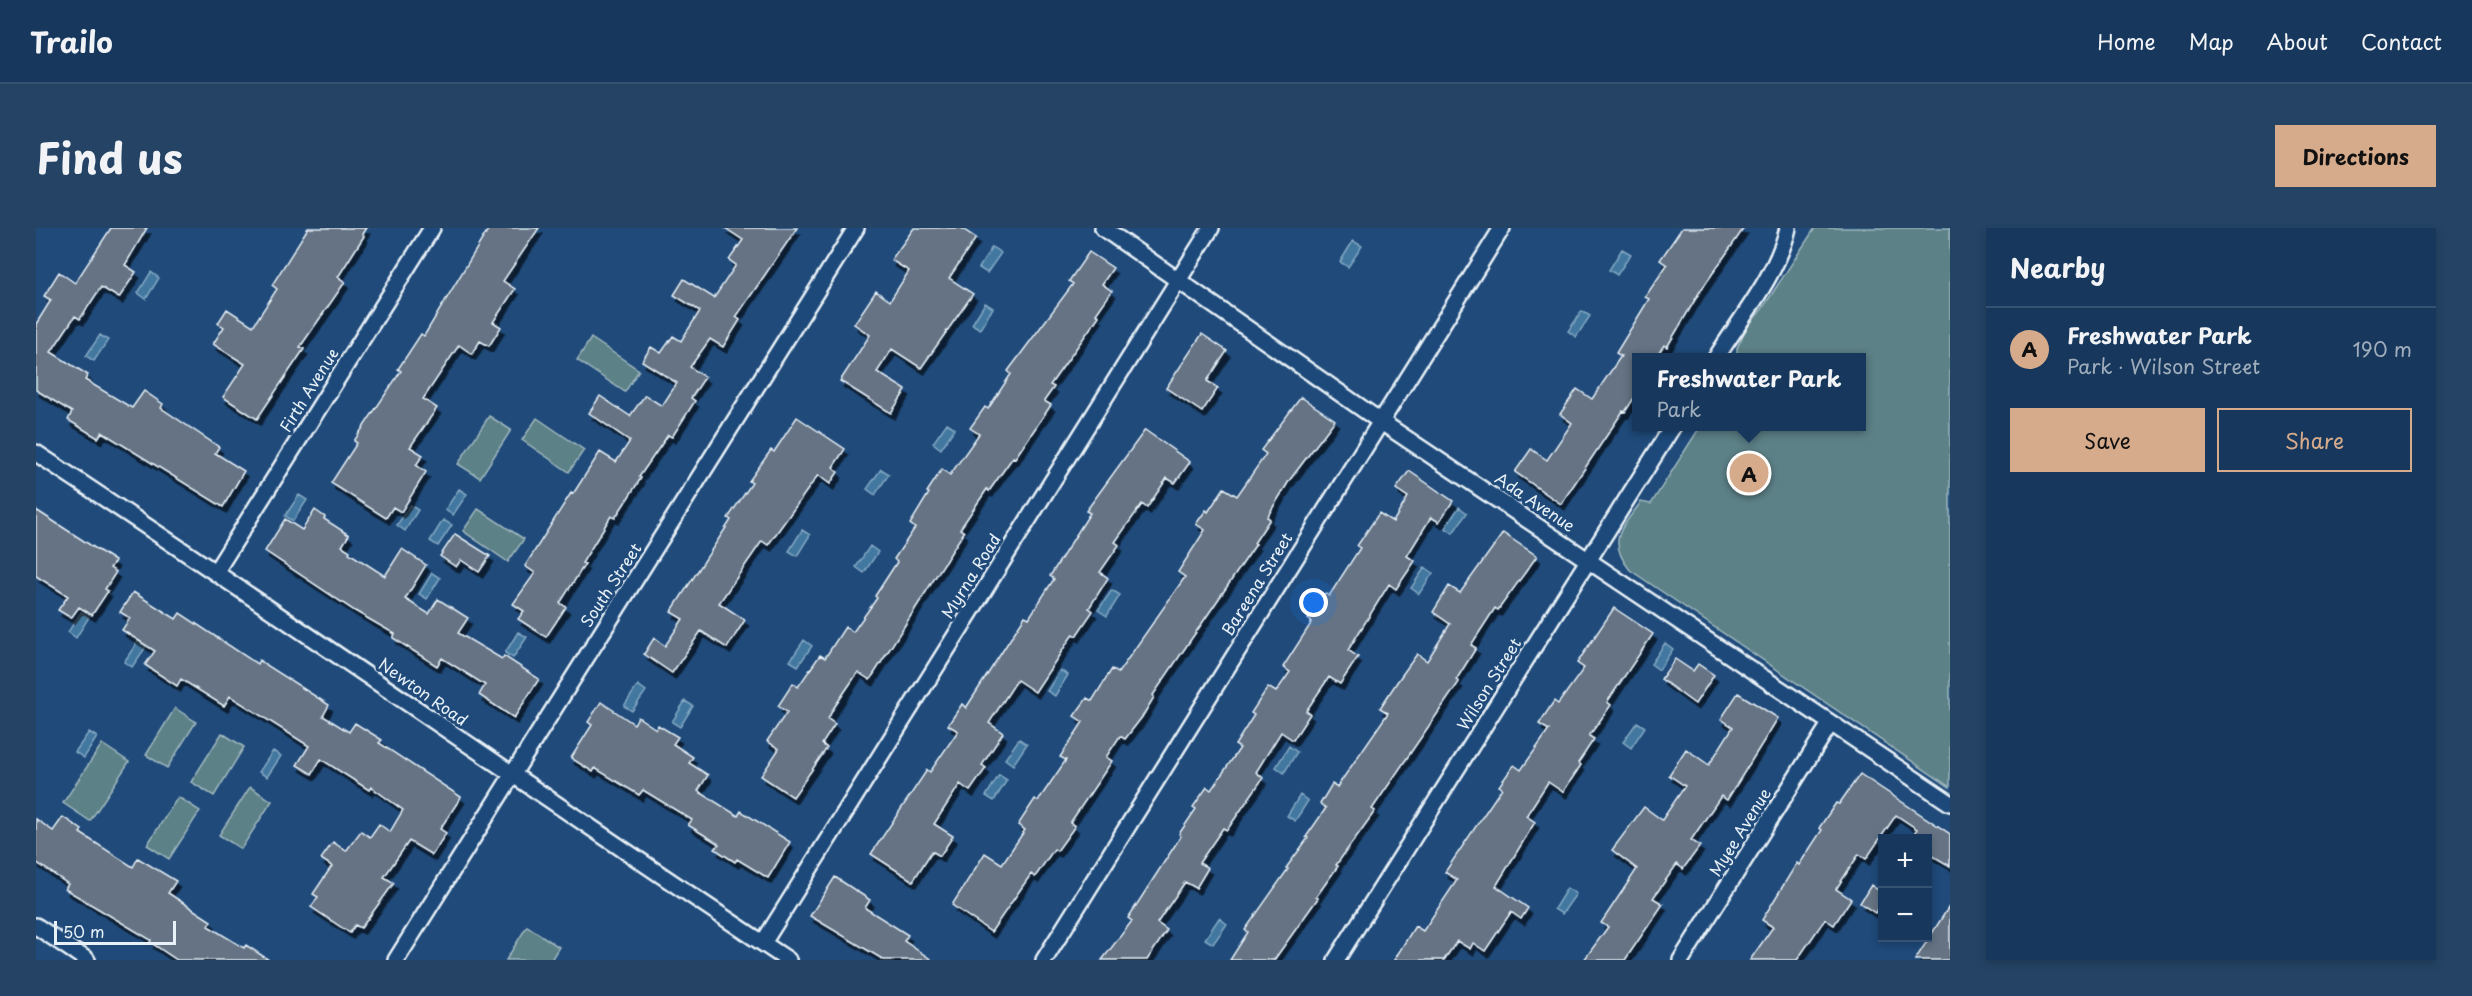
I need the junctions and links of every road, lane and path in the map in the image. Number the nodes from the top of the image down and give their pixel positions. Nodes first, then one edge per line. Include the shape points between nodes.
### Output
1 (432, 228) edge
2 (856, 228) edge
3 (1103, 228) edge
4 (1211, 228) edge
5 (1502, 228) edge
6 (1788, 228) edge
7 (1178, 279) junction
8 (1719, 353) edge
9 (1380, 421) junction
10 (1669, 431) edge
11 (36, 453) edge
12 (1589, 560) junction
13 (216, 571) junction
14 (1830, 723) junction
15 (512, 774) junction
16 (1950, 803) edge
17 (36, 926) edge
18 (763, 943) junction
19 (87, 960) edge
20 (396, 960) edge
21 (788, 960) edge
22 (1044, 960) edge
23 (1336, 960) edge
24 (1681, 960) edge

1 - 13 street, Firth Avenue
2 - 15 street, South Street
3 - 7 street, Ada Avenue
4 - 7 street, Myrna Road
5 - 9 street, Bareena Street
6 - 8 street via 1774,266
7 - 9 street, Ada Avenue
7 - 18 street, Myrna Road
9 - 12 street, Ada Avenue
9 - 22 street, Bareena Street
10 - 12 street, Wilson Street
11 - 13 street, Newton Road
12 - 14 street, Ada Avenue
12 - 23 street, Wilson Street
13 - 15 street, Newton Road
14 - 16 street, Ada Avenue
14 - 24 street, Myee Avenue
15 - 18 street, Newton Road
15 - 20 street, South Street
17 - 19 street
18 - 21 street, Newton Road

